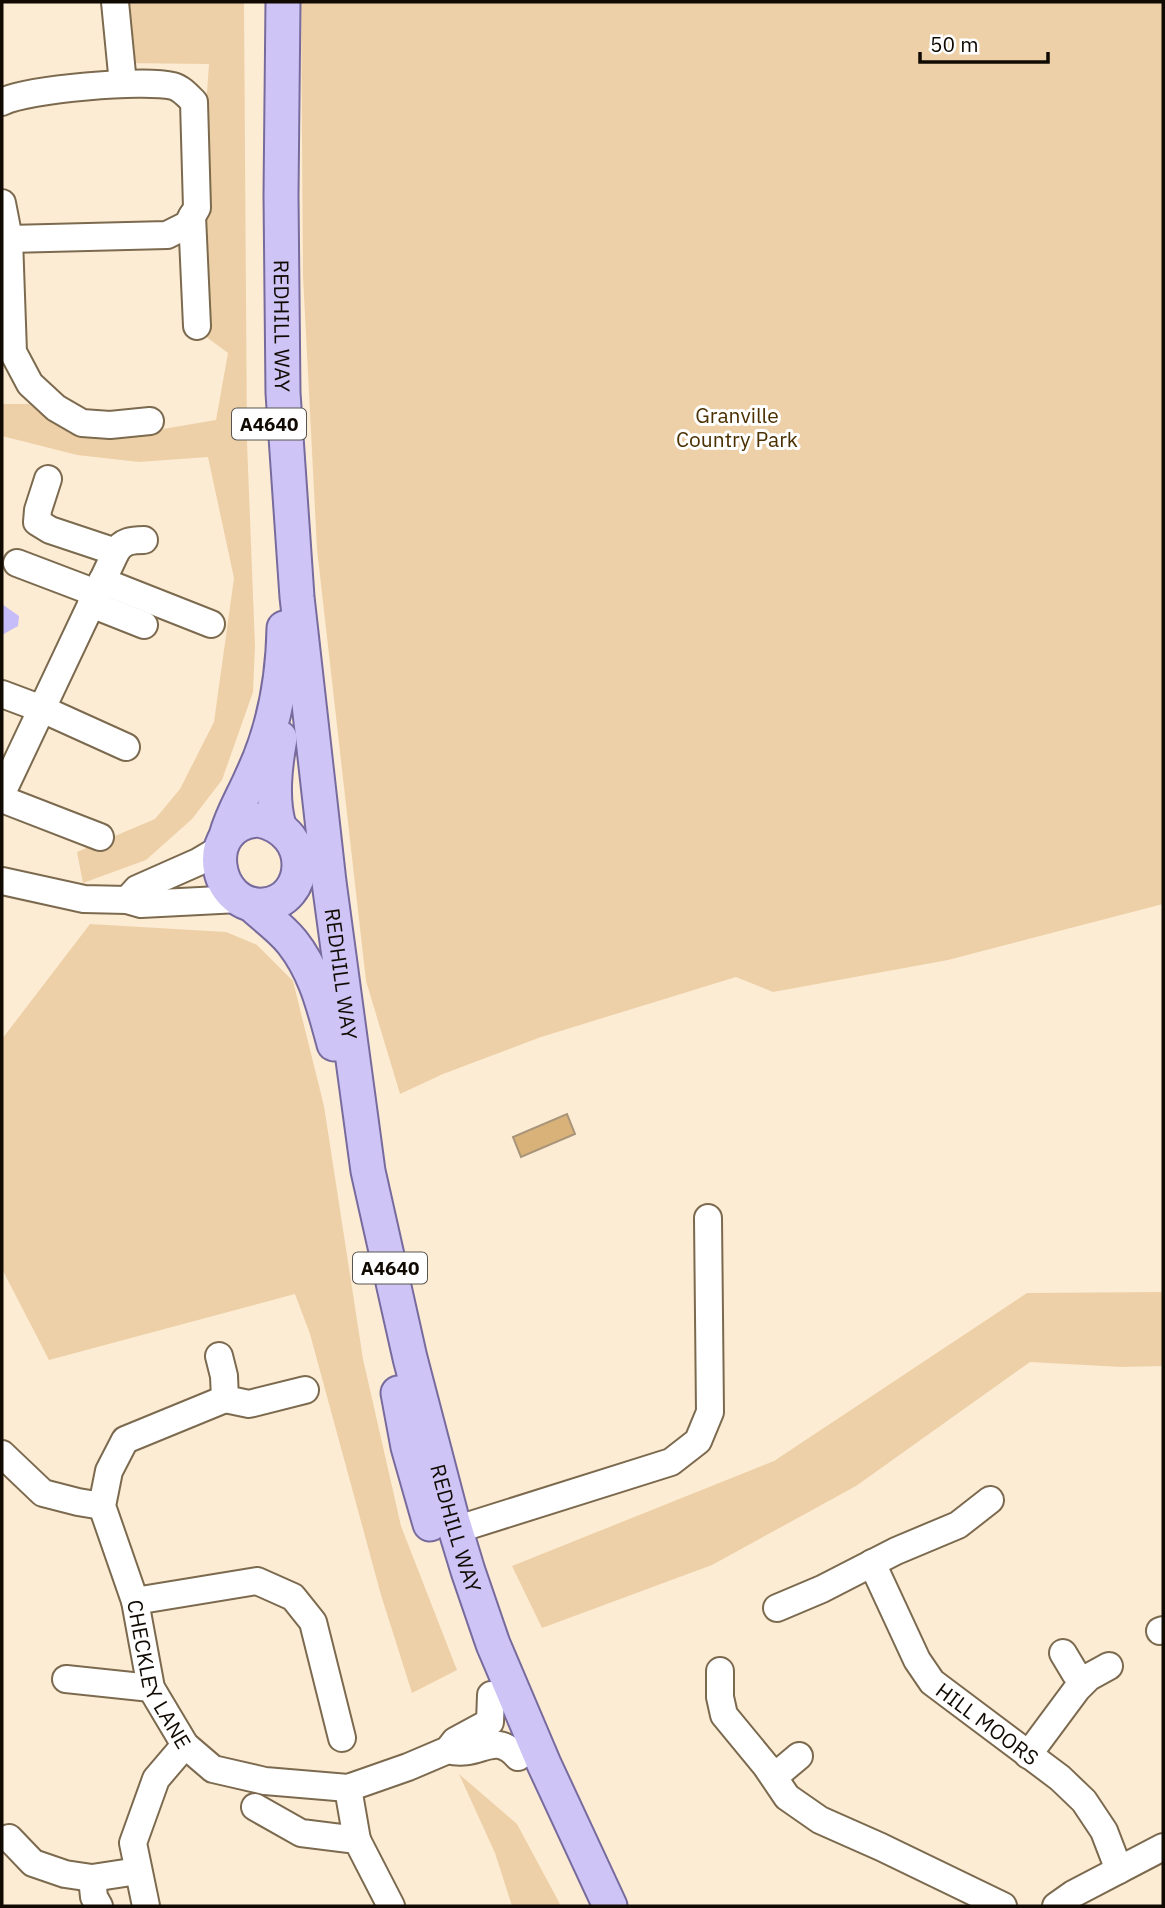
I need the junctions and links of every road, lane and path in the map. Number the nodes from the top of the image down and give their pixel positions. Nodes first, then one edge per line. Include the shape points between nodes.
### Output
1 (114, 2) edge
2 (264, 2) edge
3 (283, 2) edge
4 (123, 84) junction
5 (2, 102) edge
6 (2, 203) edge
7 (192, 216) junction
8 (9, 239) junction
9 (197, 326) dead end
10 (150, 421) dead end
11 (48, 480) dead end
12 (144, 540) dead end
13 (116, 552) junction
14 (17, 563) dead end
15 (97, 592) junction
16 (297, 597) junction
17 (211, 624) dead end
18 (144, 625) dead end
19 (2, 694) edge
20 (42, 709) junction
21 (125, 747) dead end
22 (2, 793) edge
23 (2, 799) edge
24 (279, 826) junction
25 (100, 837) dead end
26 (223, 842) junction
27 (299, 860) junction
28 (2, 881) edge
29 (127, 900) junction
30 (245, 902) junction
31 (345, 996) junction
32 (708, 1218) dead end
33 (305, 1391) dead end
34 (2, 1454) edge
35 (990, 1500) dead end
36 (102, 1506) junction
37 (455, 1530) junction
38 (872, 1563) junction
39 (135, 1601) junction
40 (777, 1608) dead end
41 (1063, 1653) dead end
42 (1109, 1666) dead end
43 (720, 1671) dead end
44 (66, 1679) dead end
45 (1083, 1682) junction
46 (151, 1688) junction
47 (491, 1695) junction
48 (342, 1738) dead end
49 (184, 1745) junction
50 (448, 1750) junction
51 (1028, 1755) junction
52 (799, 1756) dead end
53 (517, 1757) junction
54 (774, 1777) junction
55 (348, 1788) junction
56 (255, 1807) dead end
57 (9, 1838) dead end
58 (357, 1840) junction
59 (1163, 1847) edge
60 (1119, 1870) junction
61 (138, 1871) junction
62 (92, 1878) junction
63 (99, 1906) edge
64 (146, 1906) edge
65 (391, 1906) edge
66 (590, 1906) edge
67 (610, 1906) edge
68 (1003, 1906) edge
69 (1056, 1906) edge

1 - 4 street
2 - 26 main road, REDHILL WAY / A4640 via 264,313 283,652 272,723
3 - 16 main road, REDHILL WAY / A4640 via 283,393
4 - 5 street via 52,91
4 - 7 street via 176,87 194,102 197,208
6 - 8 street
7 - 8 street via 187,225 167,235
7 - 9 street
8 - 10 street via 13,352 30,384 82,424 121,412
11 - 13 street via 37,522
12 - 13 street via 130,540
13 - 15 street
14 - 15 street
15 - 17 street
15 - 18 street
15 - 20 street
16 - 24 main road, A4640 via 275,778
16 - 31 main road, REDHILL WAY / A4640
19 - 20 street
20 - 21 street
20 - 22 street
23 - 25 street
24 - 26 main road via 251,821 236,827
24 - 27 main road, A4640 via 294,842
26 - 29 street via 198,862 137,889
26 - 30 main road, A4640 via 223,876 231,891
27 - 30 main road via 295,882 284,896 271,904
27 - 31 main road, A4640 via 309,878 325,968
28 - 29 street via 84,899
29 - 30 street via 141,904
30 - 47 main road, REDHILL WAY / A4640 via 292,942 322,999 408,1447 459,1612
31 - 37 main road, REDHILL WAY / A4640 via 368,1171
32 - 37 street via 710,1412 698,1441 671,1462
33 - 36 street via 229,1384 125,1440 109,1471
34 - 36 street via 43,1493
35 - 38 street via 958,1525
36 - 39 street, CHECKLEY LANE
37 - 67 main road, REDHILL WAY / A4640 via 493,1644
38 - 40 street
38 - 51 street, HILL MOORS via 932,1682
39 - 46 street, CHECKLEY LANE
39 - 48 street via 257,1581 293,1597 313,1622
41 - 45 street
42 - 45 street
43 - 54 street via 724,1716
44 - 46 street
45 - 51 street
46 - 49 street, CHECKLEY LANE
47 - 50 street, CHECKLEY LANE via 490,1722 455,1741
47 - 53 main road, REDHILL WAY / A4640
49 - 55 street, CHECKLEY LANE via 213,1769 265,1781
49 - 61 street via 156,1779 133,1843
50 - 53 street, CHECKLEY LANE via 461,1754 500,1743
50 - 55 street, CHECKLEY LANE
51 - 60 street, HILL MOORS via 1084,1801 1104,1831
52 - 54 street
53 - 66 main road, REDHILL WAY / A4640
54 - 68 street via 788,1797 820,1820
55 - 58 street
56 - 58 street via 301,1833
57 - 62 street via 33,1863
58 - 65 street
59 - 60 street
60 - 69 street
61 - 62 street
61 - 64 street
62 - 63 street

